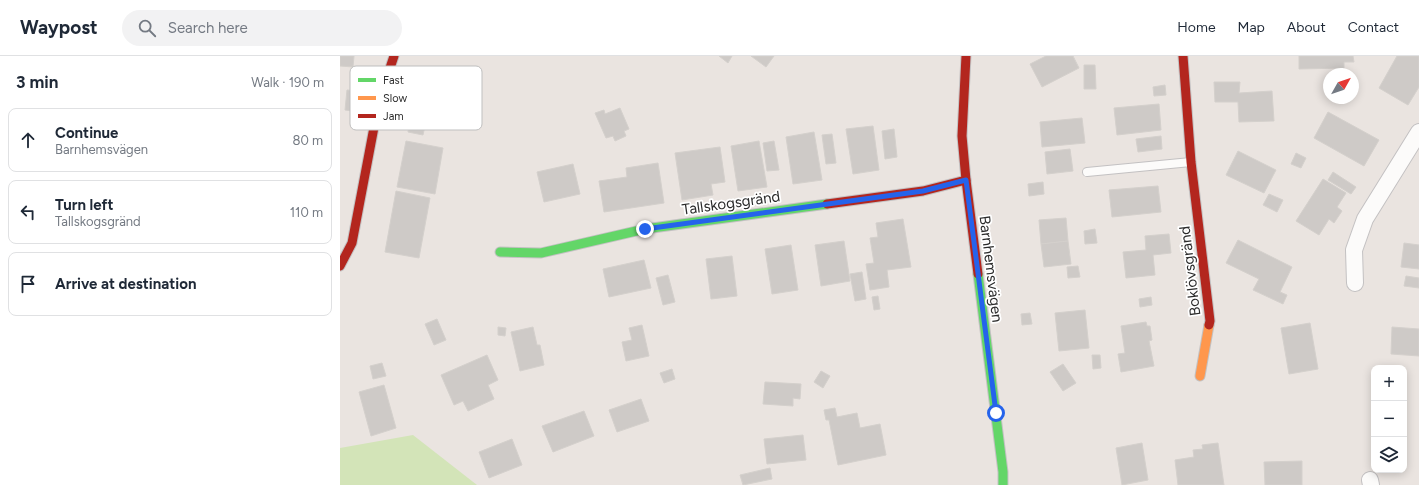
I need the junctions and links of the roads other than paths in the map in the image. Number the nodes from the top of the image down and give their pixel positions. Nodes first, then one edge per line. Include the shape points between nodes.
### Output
1 (394, 56) edge
2 (966, 56) edge
3 (1183, 56) edge
4 (391, 66) edge
5 (373, 130) edge
6 (1419, 132) edge
7 (1191, 162) junction
8 (1087, 172) dead end
9 (966, 180) junction
10 (500, 252) dead end
11 (340, 266) edge
12 (1356, 283) dead end
13 (1200, 376) dead end
14 (1003, 485) edge

1 - 4 street
2 - 9 street, Barnhemsvägen via 962,136
3 - 7 street, Boklövsgränd
5 - 11 street via 352,243
6 - 12 street via 1365,219 1354,250
7 - 8 lane
7 - 13 street, Boklövsgränd via 1210,322
9 - 10 street, Tallskogsgränd via 923,191 645,229 541,253
9 - 14 street, Barnhemsvägen

